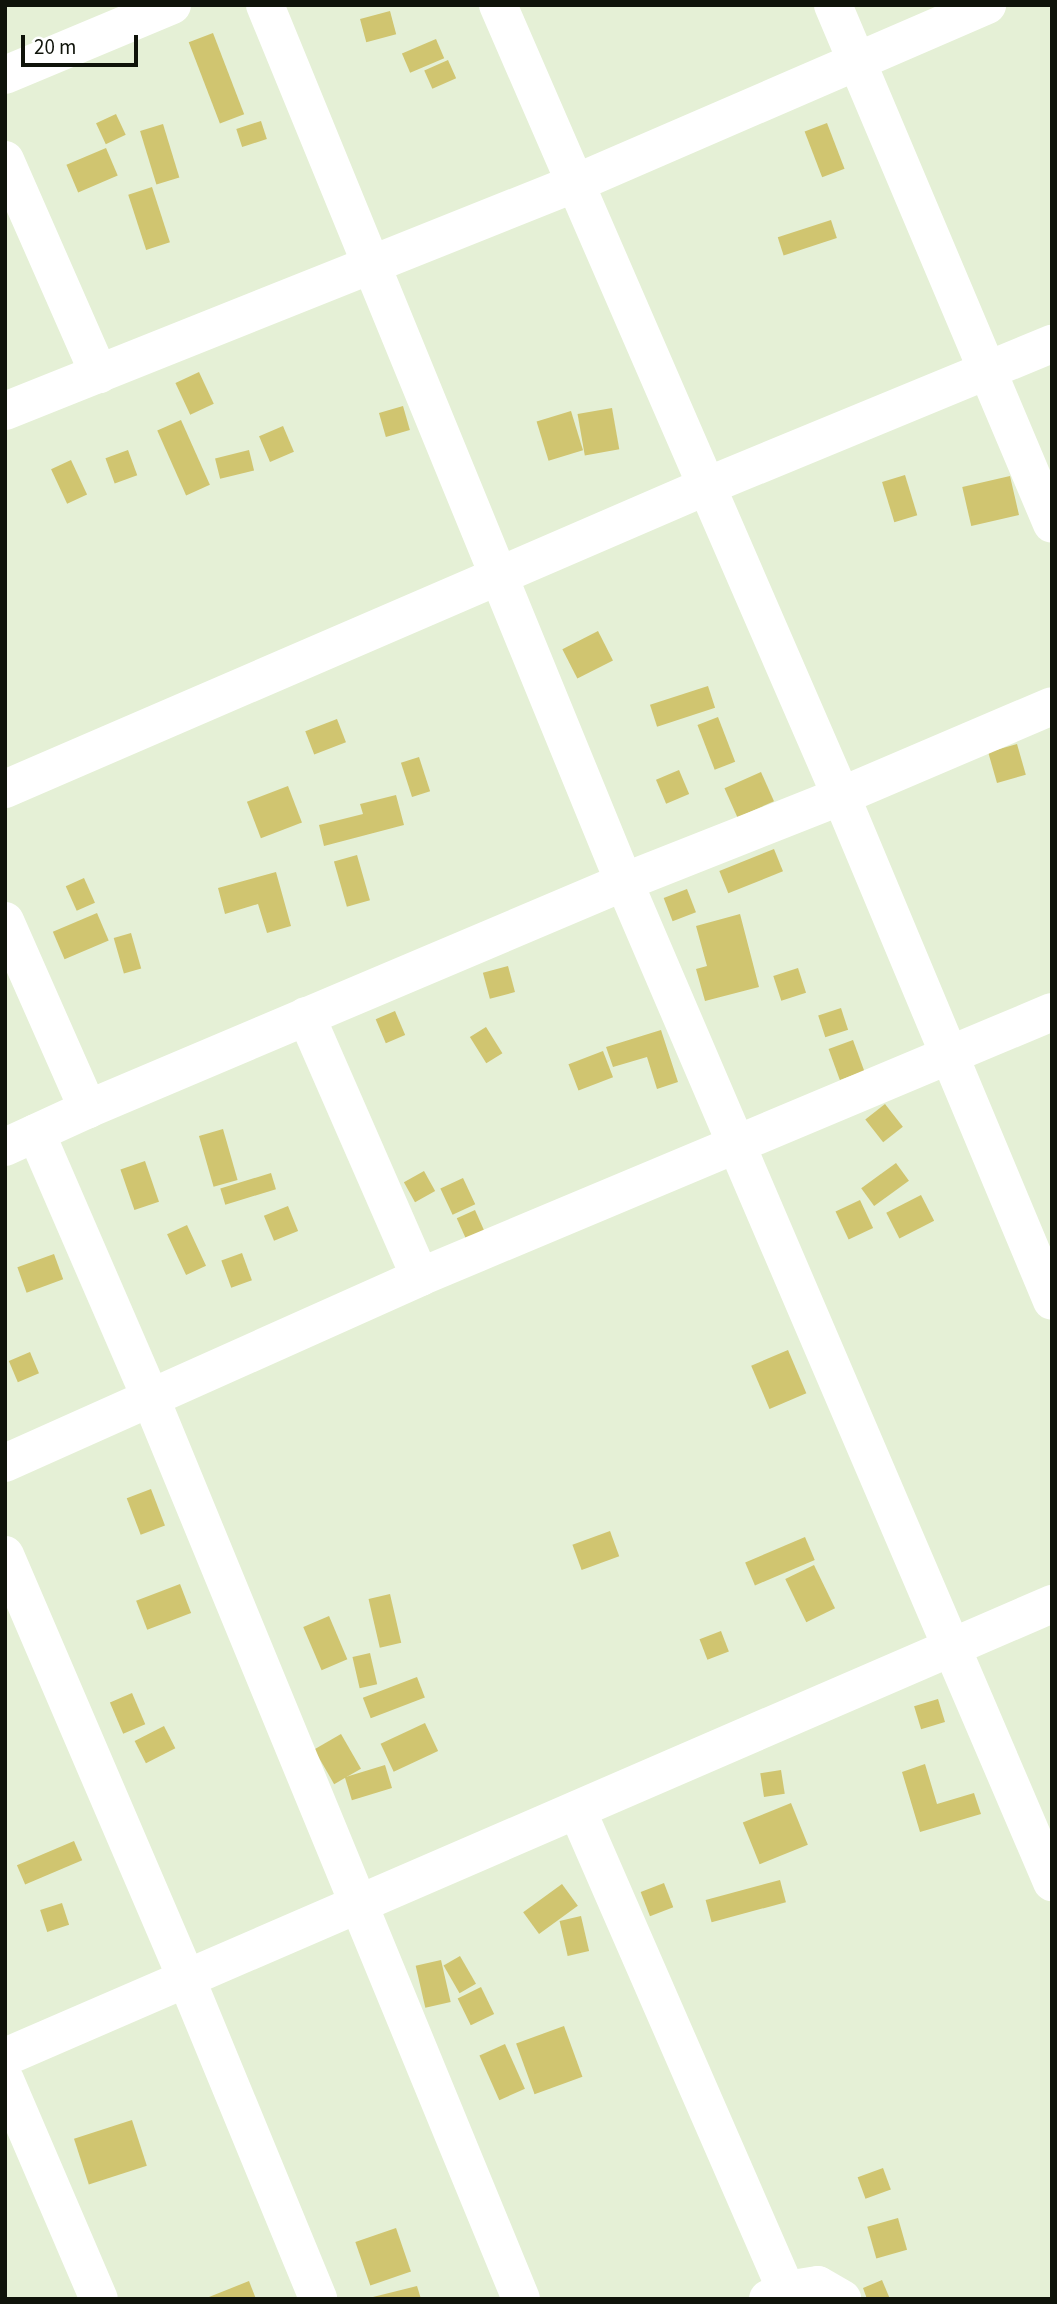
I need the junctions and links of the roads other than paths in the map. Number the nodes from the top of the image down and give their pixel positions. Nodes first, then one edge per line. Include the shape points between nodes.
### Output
1 (172, 5) edge
2 (265, 5) edge
3 (498, 5) edge
4 (833, 5) edge
5 (987, 5) edge
6 (858, 63) junction
7 (5, 75) edge
8 (5, 160) edge
9 (576, 183) junction
10 (373, 264) junction
11 (1052, 344) edge
12 (990, 371) junction
13 (99, 374) junction
14 (5, 411) edge
15 (707, 486) junction
16 (1052, 524) edge
17 (497, 576) junction
18 (1052, 706) edge
19 (5, 789) edge
20 (842, 796) junction
21 (624, 882) junction
22 (5, 922) edge
23 (1052, 1012) edge
24 (306, 1016) junction
25 (948, 1054) junction
26 (88, 1109) junction
27 (21, 1140) edge
28 (737, 1145) junction
29 (420, 1278) junction
30 (1052, 1300) edge
31 (150, 1397) junction
32 (5, 1464) edge
33 (5, 1555) edge
34 (1052, 1604) edge
35 (951, 1649) junction
36 (577, 1810) junction
37 (1052, 1882) edge
38 (360, 1903) junction
39 (186, 1978) junction
40 (5, 2057) edge
41 (5, 2080) edge
42 (777, 2295) edge
43 (99, 2299) edge
44 (318, 2299) edge
45 (521, 2299) edge
46 (842, 2299) edge

1 - 7 street
2 - 10 street
3 - 9 street
4 - 6 street
5 - 6 street
6 - 9 street
6 - 12 street
8 - 13 street
9 - 10 street
9 - 15 street
10 - 13 street
10 - 17 street
11 - 12 street
12 - 15 street
12 - 16 street
13 - 14 street
15 - 17 street
15 - 20 street
17 - 19 street
17 - 21 street
18 - 20 street
20 - 21 street
20 - 25 street
21 - 24 street
21 - 28 street
22 - 26 street
23 - 25 street
24 - 26 street
24 - 29 street
25 - 28 street
25 - 30 street
26 - 27 street
27 - 31 street
28 - 29 street
28 - 35 street
29 - 31 street
31 - 32 street
31 - 38 street
33 - 39 street
34 - 35 street
35 - 36 street
35 - 37 street
36 - 38 street
36 - 42 street
38 - 39 street
38 - 45 street
39 - 40 street
39 - 44 street
41 - 43 street
42 - 46 street via 818,2285

